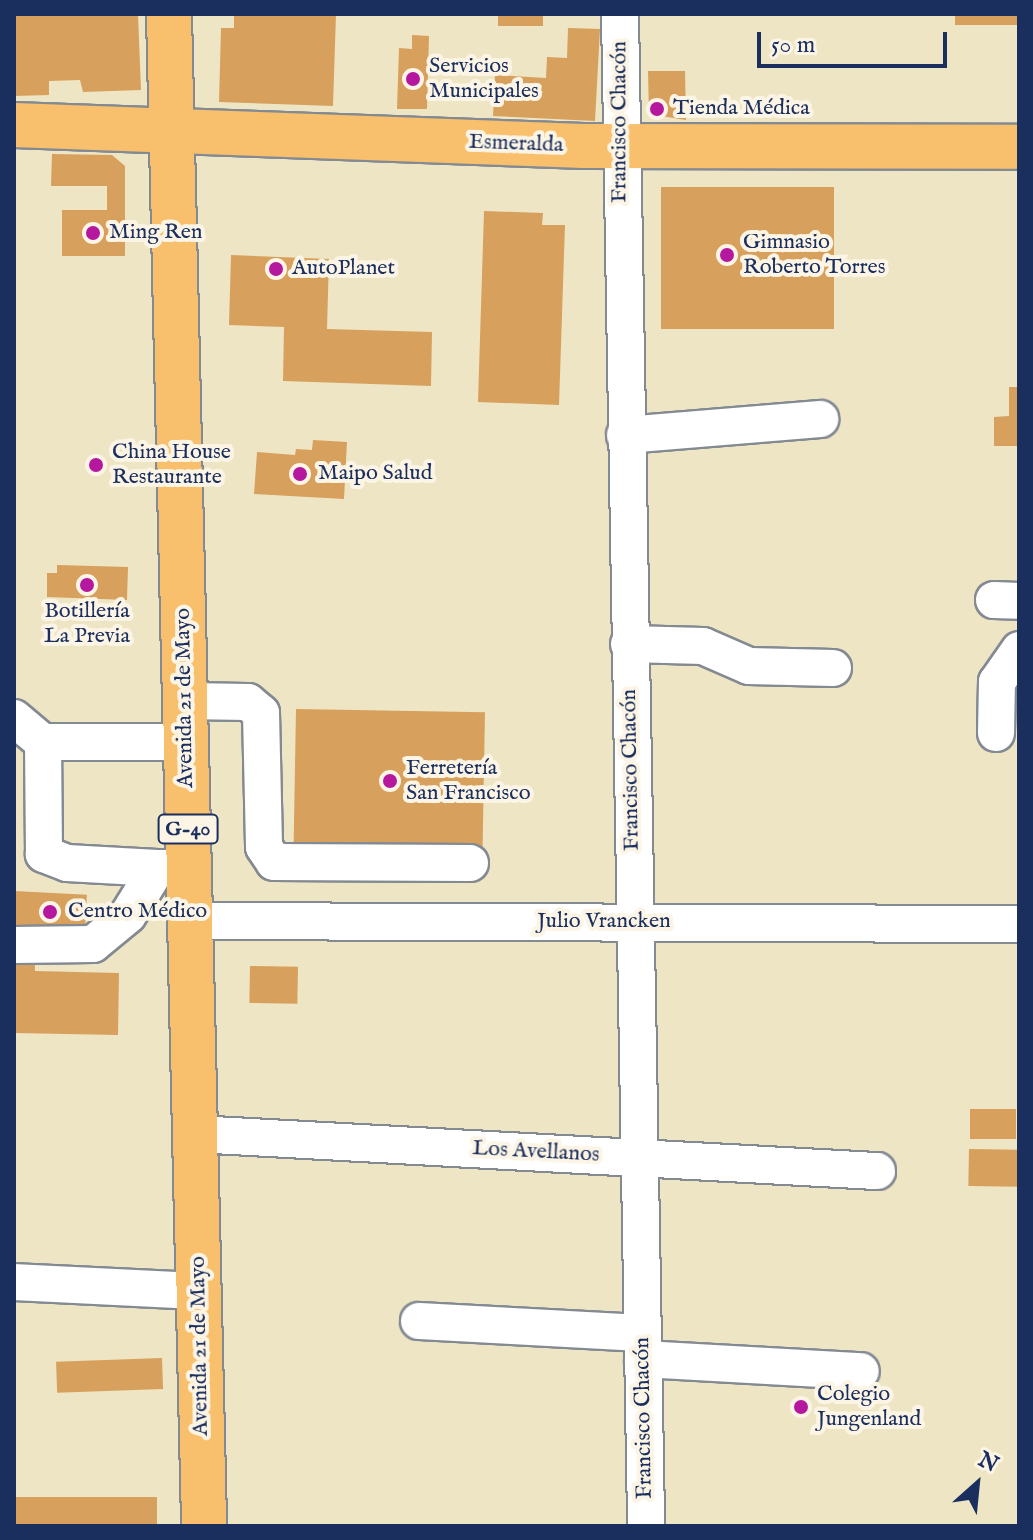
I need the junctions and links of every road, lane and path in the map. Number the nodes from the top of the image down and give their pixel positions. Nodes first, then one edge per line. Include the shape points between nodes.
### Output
1 (169, 14) edge
2 (620, 14) edge
3 (14, 125) edge
4 (171, 132) junction
5 (619, 146) junction
6 (1019, 147) edge
7 (820, 419) dead end
8 (625, 435) junction
9 (629, 644) junction
10 (1019, 650) edge
11 (833, 668) dead end
12 (14, 718) edge
13 (185, 722) junction
14 (996, 733) dead end
15 (43, 742) junction
16 (385, 863) junction
17 (470, 863) dead end
18 (173, 868) junction
19 (190, 921) junction
20 (385, 921) junction
21 (634, 922) junction
22 (1019, 924) edge
23 (14, 945) edge
24 (195, 1134) junction
25 (639, 1158) junction
26 (877, 1171) dead end
27 (14, 1282) edge
28 (199, 1291) junction
29 (419, 1321) dead end
30 (642, 1346) junction
31 (861, 1371) dead end
32 (204, 1526) edge
33 (646, 1526) edge

1 - 4 main road, Avenida 21 de Mayo / G-40
2 - 5 street, Francisco Chacón
3 - 4 main road, Esmeralda
4 - 5 main road, Esmeralda
4 - 13 main road, Avenida 21 de Mayo / G-40
5 - 6 main road, Esmeralda
5 - 8 street, Francisco Chacón
7 - 8 street
8 - 9 street, Francisco Chacón
9 - 11 street via 703,646 749,666
9 - 21 street, Francisco Chacón
10 - 14 street via 997,682
12 - 15 street
13 - 15 street
13 - 16 street via 248,702 261,713 269,858
13 - 18 main road, Avenida 21 de Mayo / G-40
15 - 18 street via 44,854 67,863
16 - 17 street
16 - 20 street
18 - 19 main road, Avenida 21 de Mayo / G-40
18 - 23 street via 93,944
19 - 20 street, Julio Vrancken
19 - 24 main road, Avenida 21 de Mayo / G-40
20 - 21 street, Julio Vrancken
21 - 22 street, Julio Vrancken
21 - 25 street, Francisco Chacón
24 - 25 street, Los Avellanos
24 - 28 main road, Avenida 21 de Mayo / G-40
25 - 26 street, Los Avellanos
25 - 30 street, Francisco Chacón
27 - 28 street
28 - 32 main road, Avenida 21 de Mayo / G-40
29 - 30 street
30 - 31 street
30 - 33 street, Francisco Chacón

